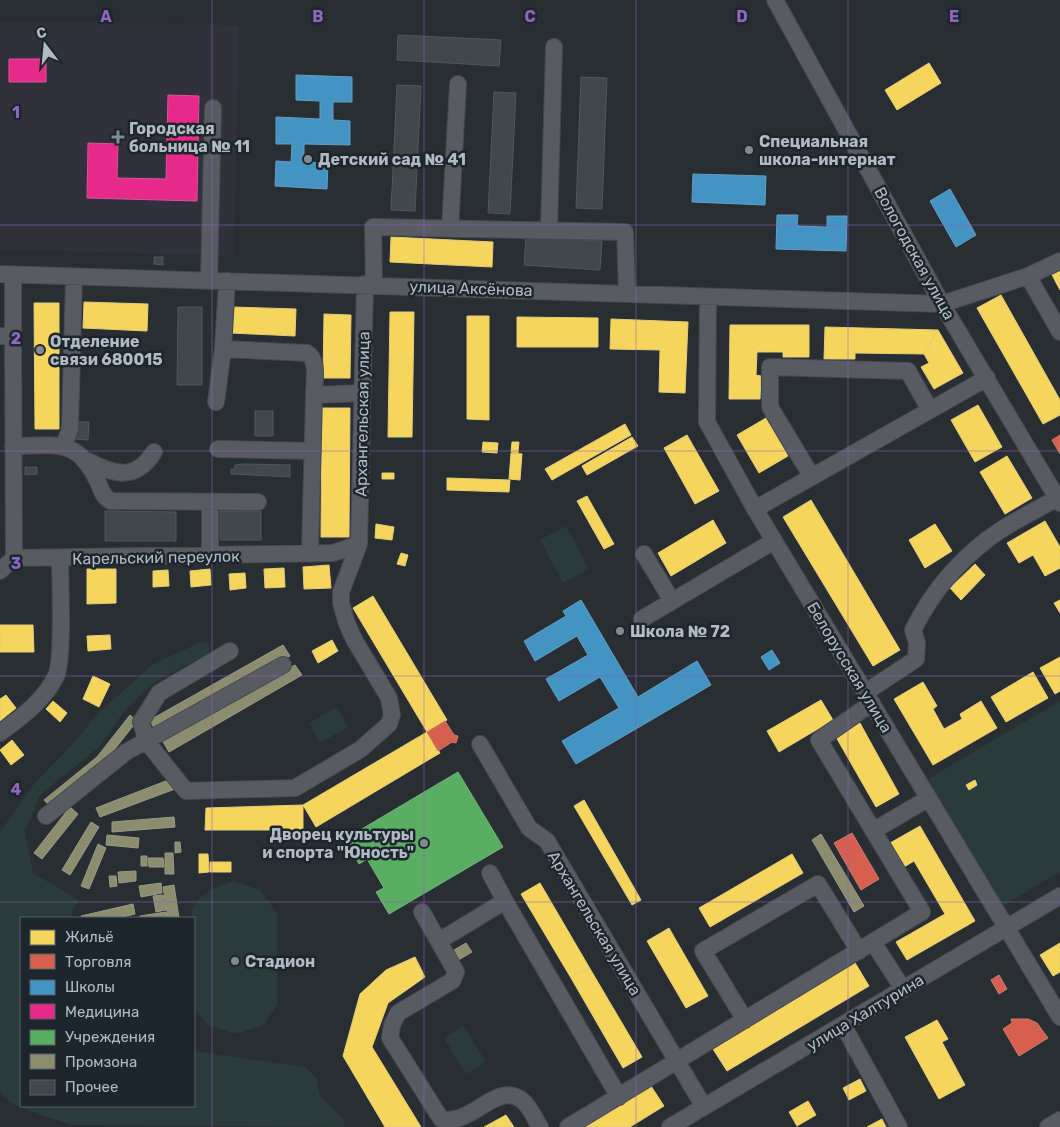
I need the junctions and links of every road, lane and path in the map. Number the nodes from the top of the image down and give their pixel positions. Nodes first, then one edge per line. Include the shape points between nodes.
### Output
1 (775, 0) edge
2 (554, 47) dead end
3 (458, 84) dead end
4 (213, 108) dead end
5 (450, 229) junction
6 (549, 230) junction
7 (1060, 261) edge
8 (6, 275) edge
9 (1028, 276) junction
10 (74, 277) junction
11 (209, 280) junction
12 (227, 281) junction
13 (369, 284) junction
14 (627, 294) junction
15 (708, 297) junction
16 (942, 304) junction
17 (1060, 332) edge
18 (7, 336) edge
19 (223, 349) junction
20 (987, 378) junction
21 (362, 393) junction
22 (314, 395) junction
23 (216, 402) dead end
24 (930, 410) junction
25 (13, 446) junction
26 (64, 446) junction
27 (218, 449) dead end
28 (313, 451) junction
29 (154, 452) dead end
30 (88, 461) junction
31 (812, 477) junction
32 (1058, 501) edge
33 (210, 502) junction
34 (258, 502) dead end
35 (6, 507) edge
36 (755, 509) junction
37 (774, 541) junction
38 (359, 544) junction
39 (310, 554) junction
40 (644, 554) dead end
41 (210, 556) junction
42 (14, 558) junction
43 (60, 558) junction
44 (0, 571) edge
45 (672, 601) junction
46 (642, 619) dead end
47 (230, 651) dead end
48 (283, 665) dead end
49 (869, 698) junction
50 (0, 733) edge
51 (147, 742) junction
52 (480, 744) dead end
53 (929, 798) junction
54 (46, 816) dead end
55 (874, 831) junction
56 (490, 874) dead end
57 (1060, 896) edge
58 (505, 901) junction
59 (422, 912) dead end
60 (1007, 928) junction
61 (439, 941) junction
62 (866, 947) junction
63 (903, 989) junction
64 (1060, 1016) edge
65 (745, 1020) junction
66 (843, 1025) junction
67 (678, 1062) junction
68 (619, 1097) junction
69 (704, 1107) junction
70 (1060, 1120) edge
71 (689, 1122) edge
72 (540, 1127) edge
73 (568, 1127) edge
74 (670, 1127) edge
75 (899, 1127) edge
76 (1048, 1127) edge

1 - 16 street, Вологодская улица
2 - 6 street
3 - 5 street
4 - 11 street
5 - 6 street
5 - 13 street, Архангельская улица via 373,227
6 - 14 street via 625,232
7 - 9 street, улица Аксёнова
8 - 10 street, улица Аксёнова
8 - 18 street
9 - 16 street, улица Аксёнова
9 - 17 street
10 - 11 street, улица Аксёнова
10 - 26 street via 70,428
11 - 12 street, улица Аксёнова
12 - 13 street, улица Аксёнова
12 - 19 street
13 - 14 street, улица Аксёнова
13 - 21 street, Архангельская улица
14 - 15 street, улица Аксёнова
15 - 16 street, улица Аксёнова
15 - 36 street, Белорусская улица via 707,422
16 - 20 street, Вологодская улица
18 - 25 street
19 - 22 street via 307,353 315,364
19 - 23 street
20 - 24 street
20 - 32 street, Вологодская улица
21 - 22 street
21 - 38 street, Архангельская улица
22 - 28 street
24 - 31 street
24 - 31 street via 908,371 770,367 770,407
25 - 26 street
25 - 35 street
26 - 30 street
27 - 28 street
28 - 39 street
29 - 30 street via 148,462 133,472 113,472
30 - 33 street via 105,497 111,501
31 - 36 street
32 - 49 street via 989,538 956,567 927,602 913,630 917,643 916,659
33 - 34 street
33 - 41 street
35 - 42 street
36 - 37 street, Белорусская улица
37 - 45 street
37 - 49 street, Белорусская улица
38 - 39 street, Карельский переулок via 333,554
38 - 51 street, Архангельская улица via 341,592 341,604 355,641 389,698 392,715 381,732 361,749 294,788 272,790 186,791
39 - 41 street, Карельский переулок
40 - 45 street
41 - 43 street, Карельский переулок
42 - 43 street
42 - 44 street
43 - 50 street, Карельский переулок via 59,668 48,691 36,705
45 - 46 street
47 - 51 street via 160,692 141,722
48 - 51 street
49 - 53 street, Белорусская улица
49 - 55 street via 819,740
51 - 54 street via 126,752
52 - 67 street, Архангельская улица via 529,828 547,841
53 - 55 street
53 - 60 street, Белорусская улица
55 - 62 street via 922,912
56 - 58 street
57 - 60 street, улица Халтурина
58 - 61 street
58 - 68 street
59 - 61 street
60 - 63 street, улица Халтурина
60 - 64 street, Белорусская улица
61 - 72 street via 456,972 452,981 398,1014 390,1038 441,1119 451,1123 461,1121 502,1095 515,1096 524,1102
62 - 63 street
62 - 65 street
62 - 65 street via 818,884 703,952
63 - 66 street, улица Халтурина
65 - 67 street
66 - 69 street, улица Халтурина
66 - 75 street
67 - 68 street
67 - 69 street, Архангельская улица
68 - 73 street
69 - 71 street, улица Халтурина
70 - 76 street
71 - 74 street, улица Халтурина

